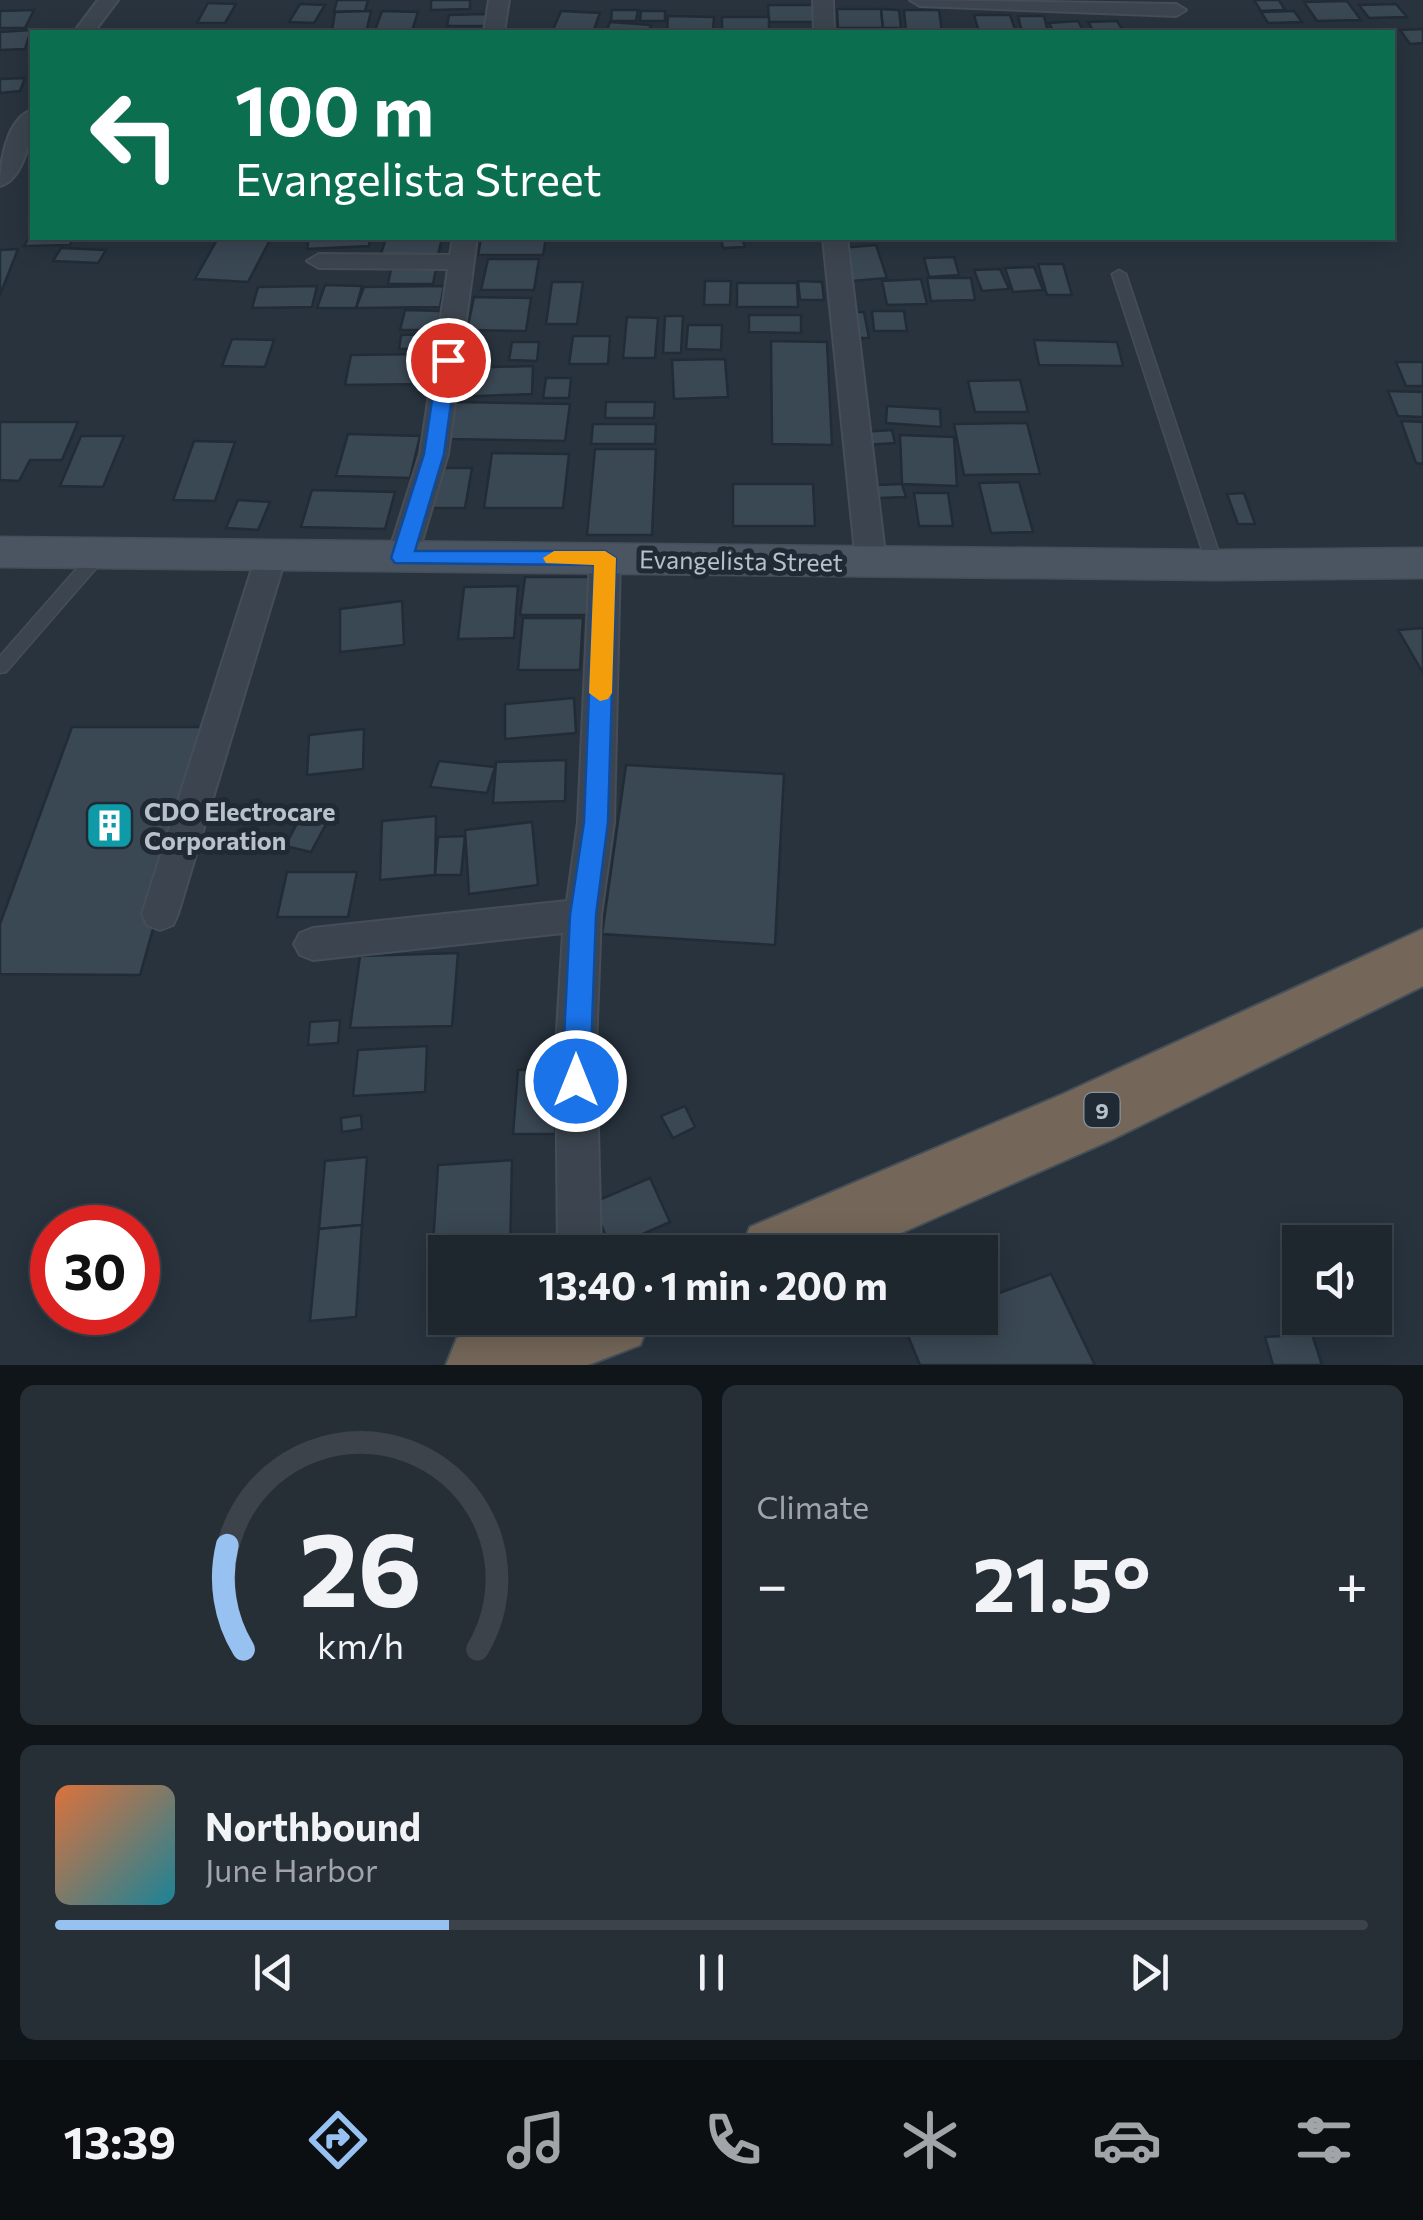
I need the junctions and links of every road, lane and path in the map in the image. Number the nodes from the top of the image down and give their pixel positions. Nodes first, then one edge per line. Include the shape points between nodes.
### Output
1 (108, 0) edge
2 (499, 0) edge
3 (823, 0) edge
4 (920, 0) edge
5 (1173, 5) edge
6 (86, 30) edge
7 (494, 30) edge
8 (824, 30) edge
9 (1192, 30) edge
10 (30, 121) edge
11 (0, 179) edge
12 (835, 240) edge
13 (463, 250) edge
14 (319, 261) dead end
15 (1119, 274) dead end
16 (0, 552) edge
17 (98, 554) junction
18 (271, 556) junction
19 (402, 558) junction
20 (605, 558) junction
21 (872, 562) junction
22 (1423, 564) edge
23 (1215, 565) junction
24 (0, 668) edge
25 (160, 914) dead end
26 (583, 915) junction
27 (313, 944) dead end
28 (1423, 956) edge
29 (579, 1235) edge
30 (815, 1235) edge
31 (569, 1335) edge
32 (484, 1365) edge

1 - 6 street
2 - 7 street
3 - 8 street
4 - 5 street
5 - 9 street
10 - 11 street
12 - 21 street
13 - 14 street
13 - 19 street via 434,454
15 - 23 lane
16 - 17 street, Evangelista Street
17 - 18 street, Evangelista Street
17 - 24 lane
18 - 19 street, Evangelista Street
18 - 25 street
19 - 20 street, Evangelista Street
20 - 21 street, Evangelista Street
20 - 26 street via 596,822
21 - 23 street, Evangelista Street
22 - 23 street, Evangelista Street
26 - 27 street
26 - 29 street via 576,1047
28 - 30 highway, 9 via 1087,1117
31 - 32 highway

